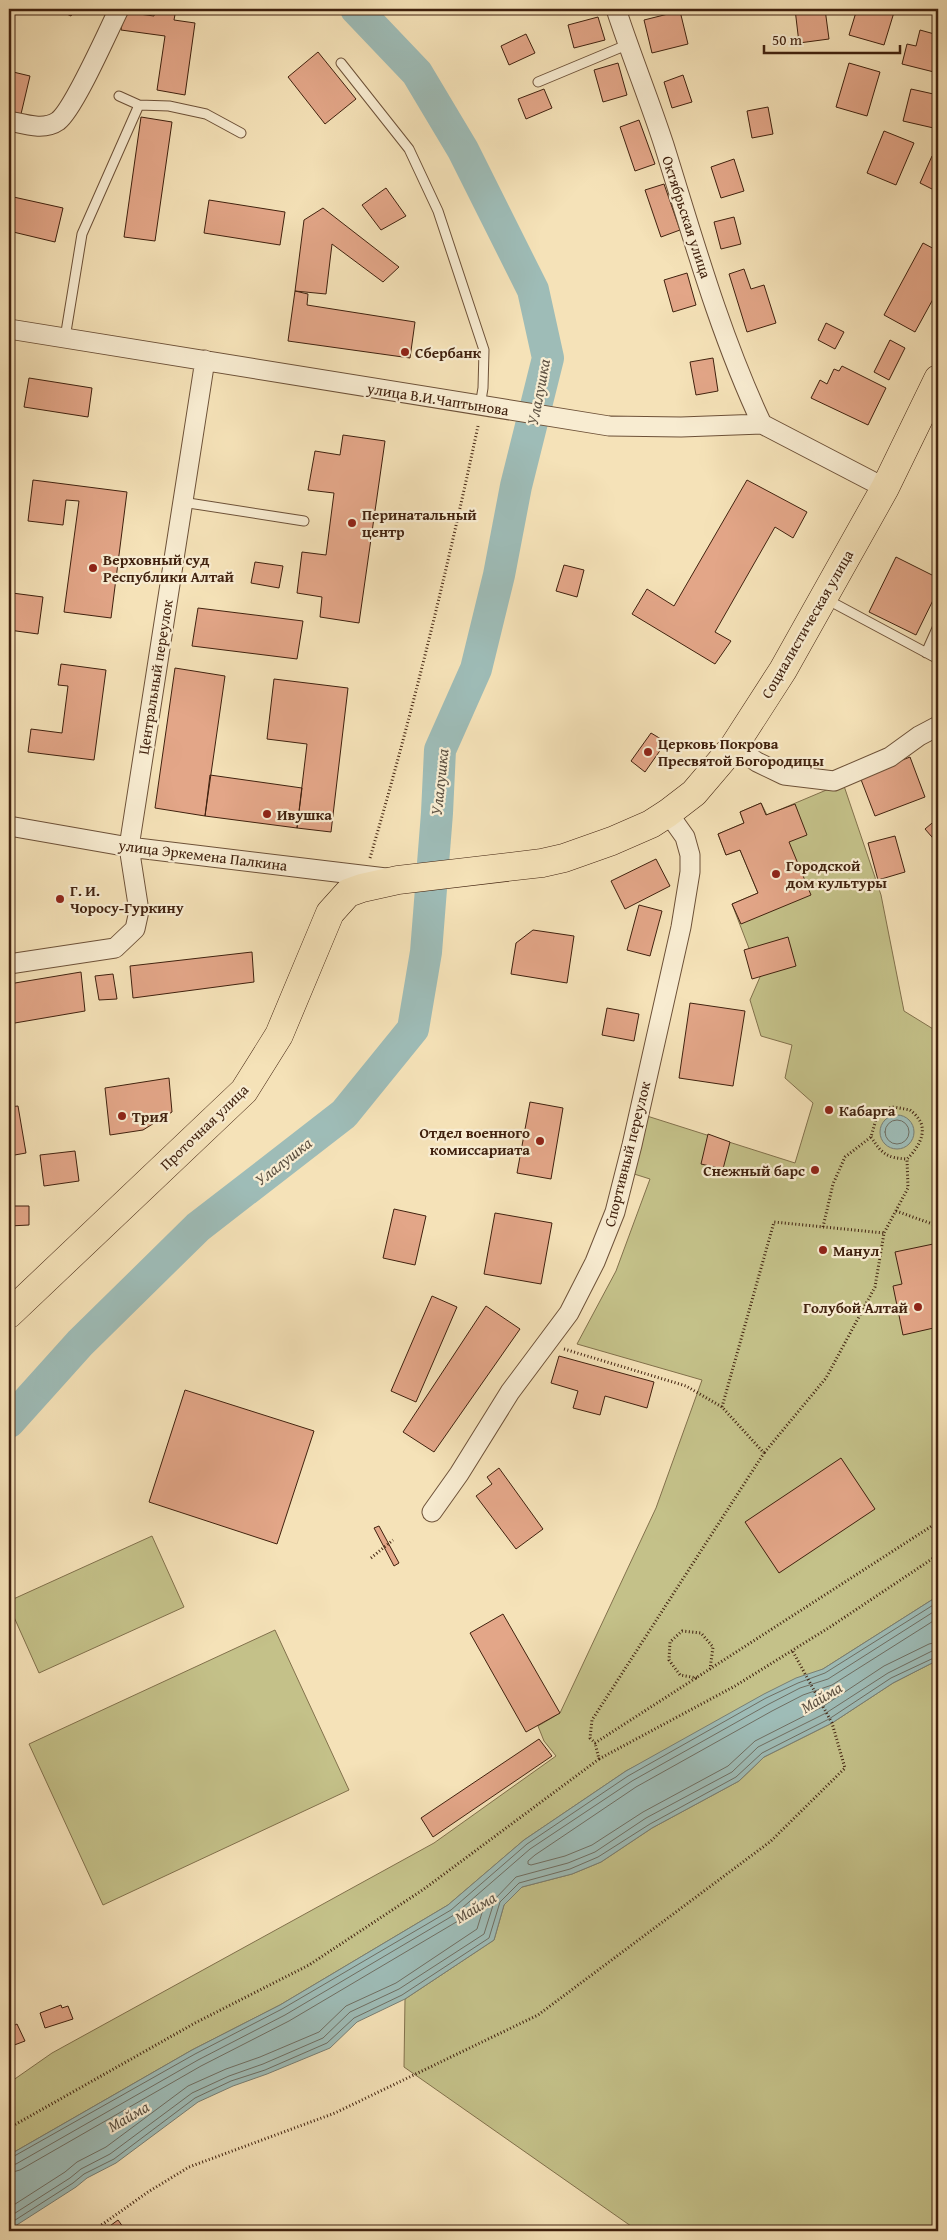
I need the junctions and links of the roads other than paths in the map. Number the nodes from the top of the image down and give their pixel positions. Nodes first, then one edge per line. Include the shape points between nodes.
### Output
1 (119, 9) edge
2 (616, 9) edge
3 (628, 44) junction
4 (341, 62) dead end
5 (538, 82) dead end
6 (119, 96) dead end
7 (140, 105) junction
8 (9, 121) edge
9 (241, 133) dead end
10 (9, 329) edge
11 (65, 338) junction
12 (204, 360) junction
13 (938, 379) edge
14 (485, 407) junction
15 (762, 424) junction
16 (885, 488) junction
17 (182, 502) junction
18 (304, 521) dead end
19 (824, 597) junction
20 (938, 626) edge
21 (926, 653) junction
22 (938, 659) edge
23 (938, 726) edge
24 (734, 746) junction
25 (668, 814) junction
26 (9, 826) edge
27 (129, 847) junction
28 (398, 880) junction
29 (9, 964) edge
30 (9, 1314) edge
31 (432, 1512) dead end

1 - 8 street via 70,108 57,122 40,127
2 - 3 street, Октябрьская улица
3 - 5 lane
3 - 15 street, Октябрьская улица via 740,376
4 - 14 lane via 409,149 438,211 484,350
6 - 7 lane
7 - 9 lane via 169,106 206,114
7 - 11 lane via 82,234
10 - 11 street, улица В.И.Чаптынова
11 - 12 street, улица В.И.Чаптынова
12 - 14 street, улица В.И.Чаптынова
12 - 17 street, Центральный переулок
13 - 16 main road, Социалистическая улица
14 - 15 street, улица В.И.Чаптынова via 609,426
15 - 16 street, улица В.И.Чаптынова
16 - 19 main road, Социалистическая улица
17 - 18 lane
17 - 27 street, Центральный переулок
19 - 21 lane
19 - 24 main road, Социалистическая улица via 783,670
20 - 21 lane
21 - 22 lane
23 - 24 street via 890,756 834,780 784,775
24 - 25 main road, Социалистическая улица via 694,793
25 - 28 main road, Социалистическая улица via 634,833 564,858
25 - 31 street, Спортивный переулок via 685,837 690,872 681,926 615,1212 595,1262 569,1313 510,1392
26 - 27 street, улица Эркемена Палкина
27 - 28 street, улица Эркемена Палкина
27 - 29 street via 139,911 135,929 115,948
28 - 30 main road, Проточная улица via 348,893 339,902 330,913 279,1035 244,1091

